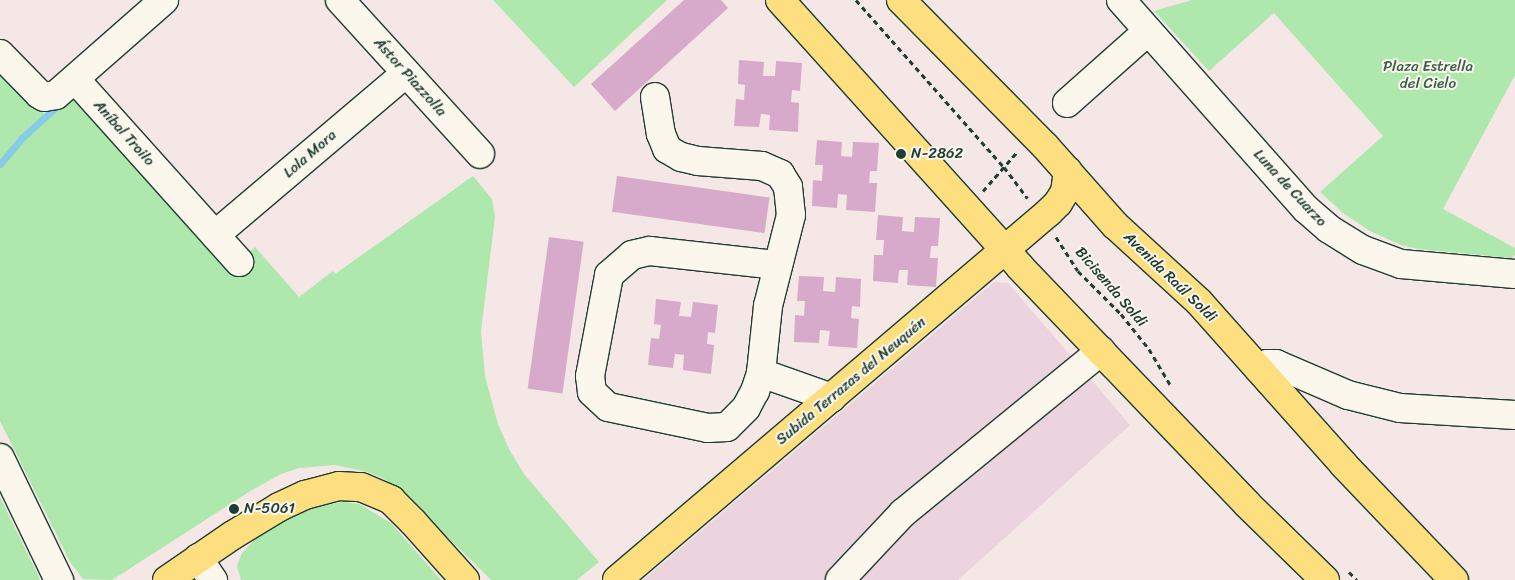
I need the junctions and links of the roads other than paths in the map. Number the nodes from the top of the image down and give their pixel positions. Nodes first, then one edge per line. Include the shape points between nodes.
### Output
1 (164, 0) edge
2 (340, 0) edge
3 (780, 0) edge
4 (901, 0) edge
5 (1121, 0) edge
6 (1148, 31) junction
7 (0, 54) edge
8 (406, 73) junction
9 (75, 79) junction
10 (655, 97) dead end
11 (1067, 103) dead end
12 (480, 154) dead end
13 (1068, 171) junction
14 (215, 235) junction
15 (1005, 251) junction
16 (239, 262) dead end
17 (777, 265) junction
18 (1515, 274) edge
19 (1101, 351) junction
20 (1258, 368) junction
21 (761, 373) junction
22 (832, 398) junction
23 (1515, 415) edge
24 (0, 458) edge
25 (205, 569) edge
26 (1334, 573) edge
27 (59, 580) edge
28 (167, 580) edge
29 (465, 580) edge
30 (617, 580) edge
31 (840, 580) edge
32 (1454, 580) edge

1 - 9 street
2 - 8 street, Ástor Piazzolla
3 - 15 main road
4 - 13 main road, Avenida Raúl Soldi
5 - 6 street, Luna de Cuarzo
6 - 11 street
6 - 18 street, Luna de Cuarzo via 1306,209 1329,229 1363,250 1401,264
7 - 9 street via 30,87 44,96 56,95
8 - 12 street, Ástor Piazzolla
8 - 14 street, Lola Mora
9 - 14 street, Aníbal Troilo
10 - 17 street via 667,150 698,161 762,166 780,174 788,187 791,215
13 - 15 main road, Subida Terrazas del Neuquén via 1062,198
13 - 20 main road, Avenida Raúl Soldi via 1115,225 1199,302
14 - 16 street, Aníbal Troilo
15 - 19 main road
15 - 22 main road, Subida Terrazas del Neuquén
17 - 21 street via 768,306
17 - 21 street via 650,250 632,254 609,275 590,376 592,392 608,407 708,428 727,427 746,408
19 - 26 main road via 1237,494
19 - 31 street via 903,513
20 - 23 street via 1276,364 1348,395 1400,408
20 - 32 main road, Avenida Raúl Soldi via 1344,465
21 - 22 street
22 - 30 main road, Subida Terrazas del Neuquén
24 - 27 street
25 - 28 main road
25 - 29 main road via 249,524 292,500 328,488 350,486 382,494 399,507

